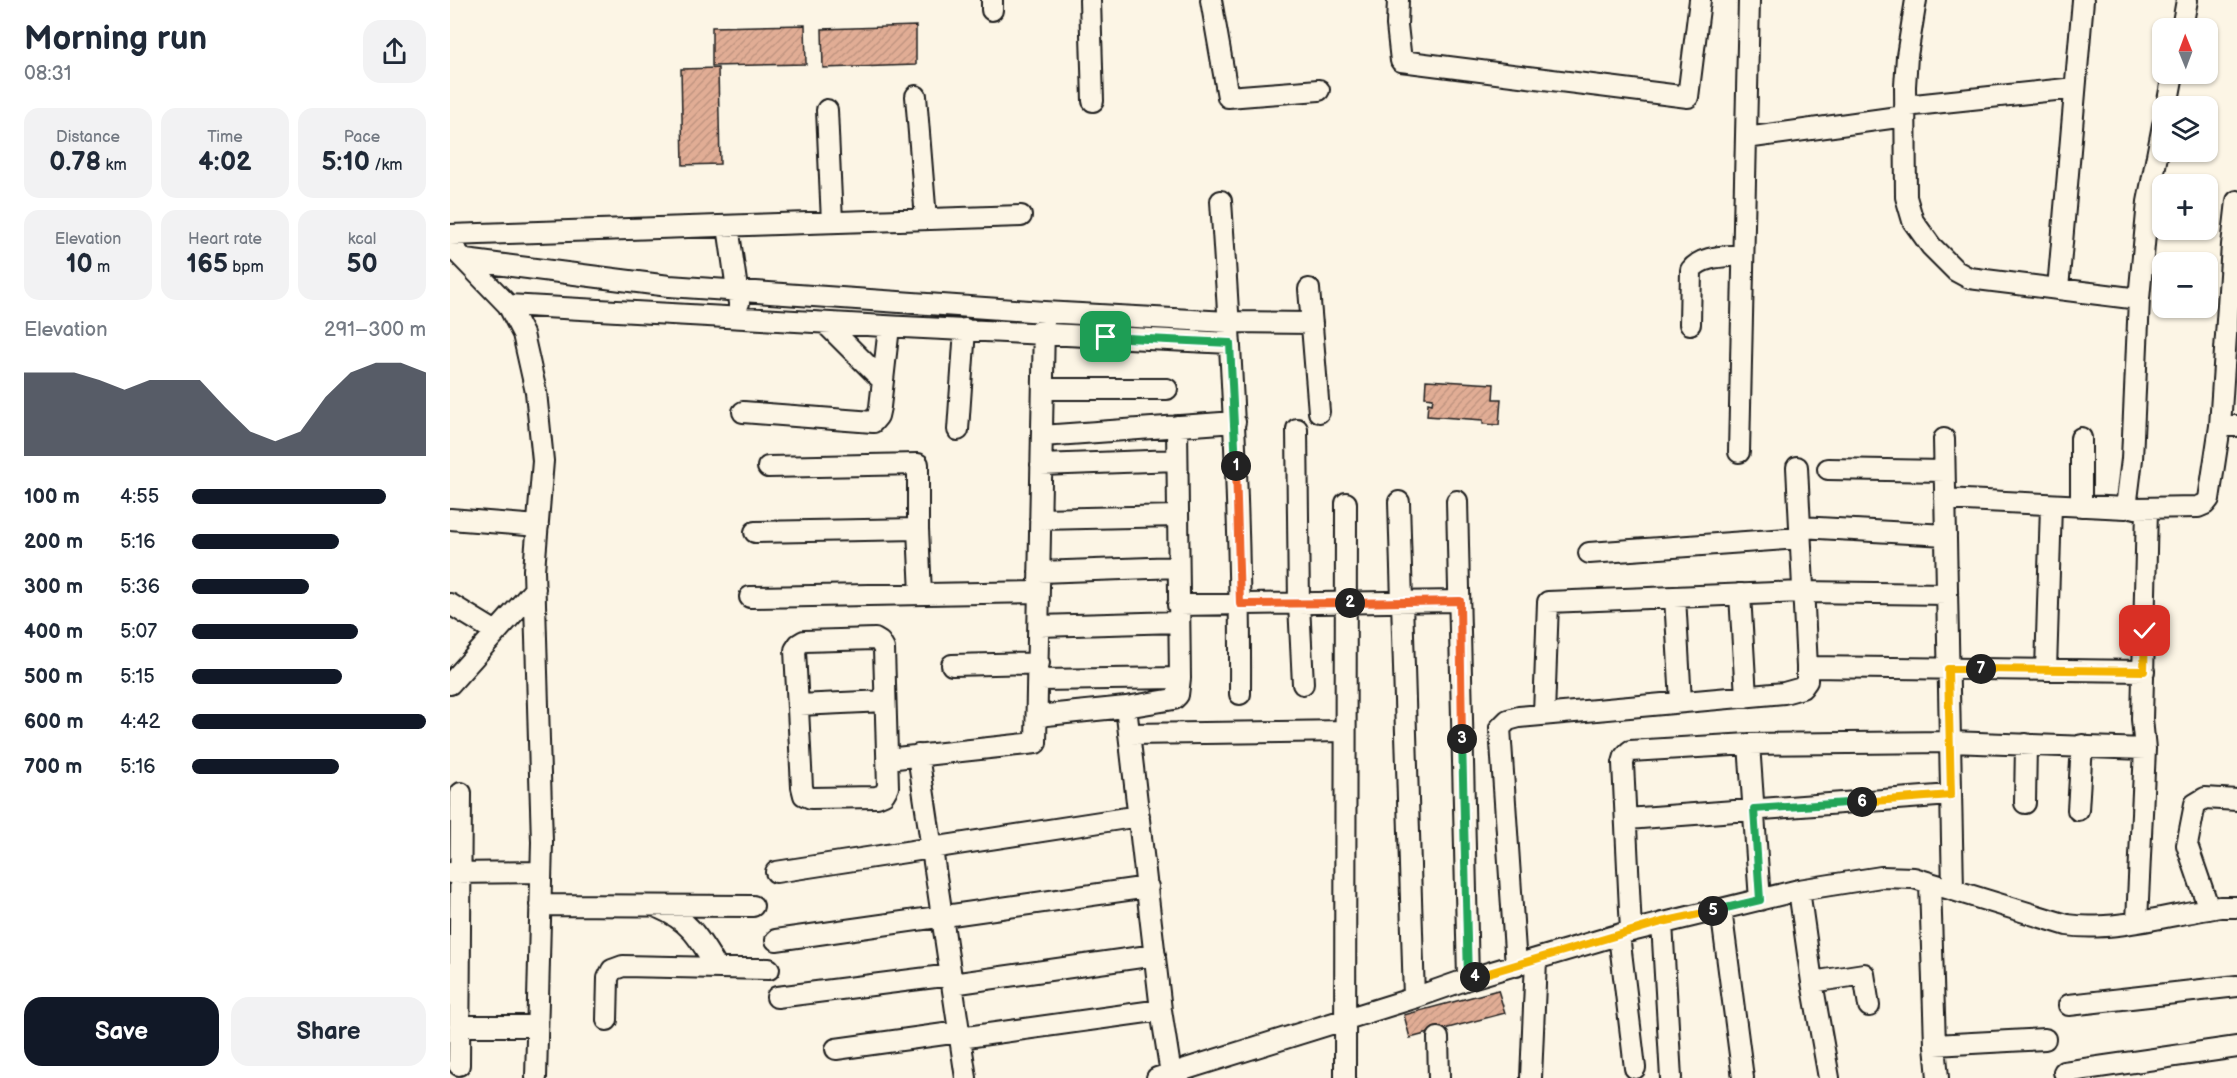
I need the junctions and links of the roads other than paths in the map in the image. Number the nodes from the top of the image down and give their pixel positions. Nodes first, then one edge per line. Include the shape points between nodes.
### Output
1 (1090, 0) edge
2 (1211, 0) edge
3 (1398, 0) edge
4 (1700, 0) edge
5 (1749, 0) edge
6 (1916, 0) edge
7 (2083, 0) edge
8 (2187, 0) edge
9 (2184, 18) edge
10 (2075, 88) junction
11 (1319, 90) dead end
12 (916, 96) dead end
13 (1093, 101) dead end
14 (826, 110) dead end
15 (1905, 111) junction
16 (1746, 138) junction
17 (2156, 162) edge
18 (1221, 201) dead end
19 (2237, 201) edge
20 (1022, 216) dead end
21 (926, 219) junction
22 (832, 222) junction
23 (729, 226) junction
24 (450, 235) edge
25 (450, 245) edge
26 (1743, 255) junction
27 (465, 260) junction
28 (1309, 289) dead end
29 (2058, 289) junction
30 (738, 291) junction
31 (2139, 299) junction
32 (508, 305) junction
33 (1044, 312) junction
34 (742, 319) junction
35 (1228, 322) junction
36 (825, 323) junction
37 (1312, 323) junction
38 (1690, 324) dead end
39 (889, 327) junction
40 (965, 329) junction
41 (1044, 334) junction
42 (1230, 343) junction
43 (883, 381) junction
44 (1043, 389) junction
45 (1167, 389) dead end
46 (743, 412) dead end
47 (1319, 412) dead end
48 (1235, 422) junction
49 (1177, 426) junction
50 (2229, 426) edge
51 (1297, 429) dead end
52 (958, 430) dead end
53 (1042, 436) junction
54 (2081, 438) dead end
55 (1944, 439) dead end
56 (1738, 452) dead end
57 (1177, 460) junction
58 (1041, 465) junction
59 (768, 467) dead end
60 (1797, 467) dead end
61 (1828, 469) dead end
62 (1944, 471) junction
63 (1945, 500) junction
64 (1457, 501) dead end
65 (1399, 502) dead end
66 (1346, 503) dead end
67 (2052, 505) junction
68 (2081, 506) junction
69 (2126, 508) junction
70 (2147, 508) junction
71 (1178, 516) junction
72 (450, 519) edge
73 (1040, 519) junction
74 (538, 526) junction
75 (918, 529) junction
76 (754, 532) dead end
77 (1800, 533) junction
78 (1946, 534) junction
79 (1589, 553) dead end
80 (1178, 567) junction
81 (1040, 572) junction
82 (535, 589) junction
83 (1039, 592) junction
84 (1802, 592) junction
85 (921, 594) junction
86 (1740, 594) junction
87 (1947, 594) junction
88 (750, 597) dead end
89 (1675, 597) junction
90 (1460, 601) junction
91 (1402, 602) junction
92 (1346, 603) junction
93 (450, 604) edge
94 (1240, 604) junction
95 (1299, 604) junction
96 (1178, 614) junction
97 (1039, 626) junction
98 (496, 633) junction
99 (952, 664) dead end
100 (1807, 667) junction
101 (1948, 669) junction
102 (2046, 670) junction
103 (1039, 671) junction
104 (2144, 671) junction
105 (1180, 678) junction
106 (450, 684) edge
107 (1304, 684) dead end
108 (1240, 694) dead end
109 (1746, 696) junction
110 (885, 701) junction
111 (1681, 702) junction
112 (799, 705) junction
113 (1126, 707) junction
114 (1544, 714) junction
115 (1037, 716) junction
116 (1345, 731) junction
117 (1129, 734) junction
118 (1950, 742) junction
119 (1749, 744) junction
120 (2026, 744) junction
121 (2082, 745) junction
122 (2145, 749) junction
123 (918, 755) junction
124 (887, 759) junction
125 (461, 793) dead end
126 (1951, 795) junction
127 (2237, 800) edge
128 (2025, 803) dead end
129 (1754, 809) junction
130 (2078, 810) dead end
131 (1139, 816) junction
132 (1627, 819) junction
133 (932, 849) junction
134 (541, 872) junction
135 (776, 872) dead end
136 (455, 873) edge
137 (1929, 883) junction
138 (1148, 887) junction
139 (1800, 890) junction
140 (1953, 890) junction
141 (1760, 900) junction
142 (540, 904) junction
143 (654, 905) junction
144 (753, 906) dead end
145 (2237, 907) edge
146 (1721, 909) junction
147 (2209, 909) junction
148 (942, 916) junction
149 (2137, 921) junction
150 (1662, 922) junction
151 (1625, 933) junction
152 (776, 940) dead end
153 (1155, 955) junction
154 (1536, 960) junction
155 (716, 966) junction
156 (1516, 966) junction
157 (769, 969) dead end
158 (1468, 979) junction
159 (951, 980) junction
160 (1812, 982) junction
161 (2237, 986) edge
162 (777, 997) dead end
163 (1414, 998) junction
164 (2069, 1005) dead end
165 (1869, 1006) dead end
166 (1161, 1010) junction
167 (607, 1020) dead end
168 (1344, 1020) junction
169 (459, 1026) junction
170 (537, 1026) junction
171 (959, 1035) junction
172 (1438, 1038) dead end
173 (2045, 1039) dead end
174 (1935, 1045) junction
175 (2237, 1047) edge
176 (836, 1049) dead end
177 (459, 1065) dead end
178 (1635, 1068) dead end
179 (1202, 1071) edge
180 (2064, 1072) dead end
181 (1164, 1076) edge
182 (536, 1078) edge
183 (966, 1078) edge
184 (1345, 1078) edge
185 (1439, 1078) edge
186 (1531, 1078) edge
187 (1671, 1078) edge
188 (1743, 1078) edge
189 (1829, 1078) edge
190 (1938, 1078) edge

1 - 13 street
2 - 11 street via 1228,97
3 - 4 street via 1401,61 1688,97
5 - 16 street
6 - 15 street via 1907,56
7 - 10 street
8 - 9 street
10 - 15 street
10 - 29 street
12 - 21 street
14 - 22 street
15 - 16 street
15 - 29 street via 1908,209 1931,246 1962,275
16 - 26 street
17 - 31 street
18 - 35 street
19 - 50 street via 2232,245
20 - 21 street
21 - 22 street
22 - 23 street
23 - 24 street
23 - 30 street
25 - 27 street
26 - 38 street via 1704,259 1695,264 1691,270
26 - 56 street
27 - 30 street
27 - 32 street
28 - 37 street
29 - 31 street
30 - 33 street
30 - 34 street
31 - 69 street
32 - 34 street
32 - 74 street via 523,334 536,392 543,461
33 - 35 street
33 - 41 street
34 - 36 street
35 - 37 street
35 - 42 street
36 - 39 street
36 - 43 street
37 - 47 street
39 - 40 street
39 - 43 street
40 - 41 street
40 - 52 street
41 - 42 street
41 - 44 street
42 - 48 street
43 - 46 street via 878,416 873,422
44 - 45 street
44 - 53 street
48 - 49 street
48 - 94 street
49 - 53 street
49 - 57 street
50 - 70 street via 2205,504
51 - 95 street
53 - 58 street
54 - 68 street
55 - 62 street
57 - 58 street
57 - 71 street
58 - 73 street
59 - 75 street via 918,464
60 - 77 street
61 - 62 street
62 - 63 street
63 - 67 street
63 - 78 street
64 - 90 street
65 - 91 street
66 - 92 street
67 - 68 street
67 - 102 street
68 - 69 street
69 - 70 street
70 - 104 street
71 - 73 street
71 - 80 street
72 - 74 street
73 - 81 street
74 - 82 street
75 - 76 street
75 - 85 street
77 - 78 street
77 - 79 street
77 - 84 street
78 - 87 street
80 - 81 street
80 - 96 street
81 - 83 street
82 - 98 street
82 - 134 street
83 - 85 street
83 - 97 street
84 - 86 street
84 - 87 street
84 - 100 street
85 - 88 street
86 - 89 street
86 - 109 street
87 - 101 street
89 - 111 street
89 - 114 street via 1548,602
90 - 91 street
90 - 158 street
91 - 92 street
91 - 163 street
92 - 95 street
92 - 116 street
93 - 98 street
94 - 95 street
94 - 96 street
94 - 108 street
95 - 107 street
96 - 97 street
96 - 105 street
97 - 103 street
98 - 106 street
99 - 103 street
100 - 101 street
100 - 109 street via 1807,681 1802,688
101 - 102 street
101 - 118 street
102 - 104 street
103 - 105 street
103 - 115 street
104 - 122 street
105 - 113 street via 1174,699
109 - 111 street
110 - 112 street
110 - 112 street via 884,649 880,642 804,641 795,650
110 - 124 street
111 - 114 street
112 - 124 street via 804,795 811,798 884,794 888,788
113 - 115 street
113 - 117 street
114 - 156 street via 1508,720 1500,728
115 - 123 street via 1036,743
116 - 117 street
116 - 168 street
117 - 131 street
118 - 119 street
118 - 120 street
118 - 126 street
119 - 129 street
119 - 132 street via 1630,752 1623,763
120 - 121 street
120 - 128 street
121 - 122 street
121 - 130 street
122 - 149 street
123 - 124 street
123 - 133 street
125 - 136 street
126 - 129 street
126 - 140 street
127 - 147 street via 2205,798 2195,804 2187,845
129 - 132 street
129 - 141 street
131 - 133 street
131 - 138 street
132 - 151 street
133 - 135 street
133 - 148 street
134 - 136 street
134 - 142 street
136 - 169 street
137 - 139 street via 1914,878 1881,877
137 - 140 street
137 - 174 street
138 - 148 street
138 - 153 street
139 - 141 street
139 - 160 street
140 - 149 street via 2067,925
141 - 146 street
142 - 143 street
142 - 170 street
143 - 144 street
143 - 155 street via 676,915 694,930
145 - 147 street
146 - 150 street
146 - 188 street
147 - 149 street
148 - 152 street
148 - 159 street
150 - 151 street
150 - 187 street
151 - 154 street
151 - 178 street
153 - 159 street
153 - 166 street
154 - 156 street
154 - 186 street
155 - 157 street
155 - 167 street via 623,966 612,970 608,978
156 - 158 street
158 - 163 street
159 - 162 street
159 - 171 street
160 - 165 street via 1864,974
160 - 189 street
161 - 164 street
163 - 168 street
166 - 171 street
166 - 181 street
168 - 179 street
168 - 184 street
169 - 170 street
169 - 177 street
170 - 182 street
171 - 176 street
171 - 183 street
172 - 185 street
173 - 174 street
174 - 190 street
175 - 180 street
179 - 181 street

